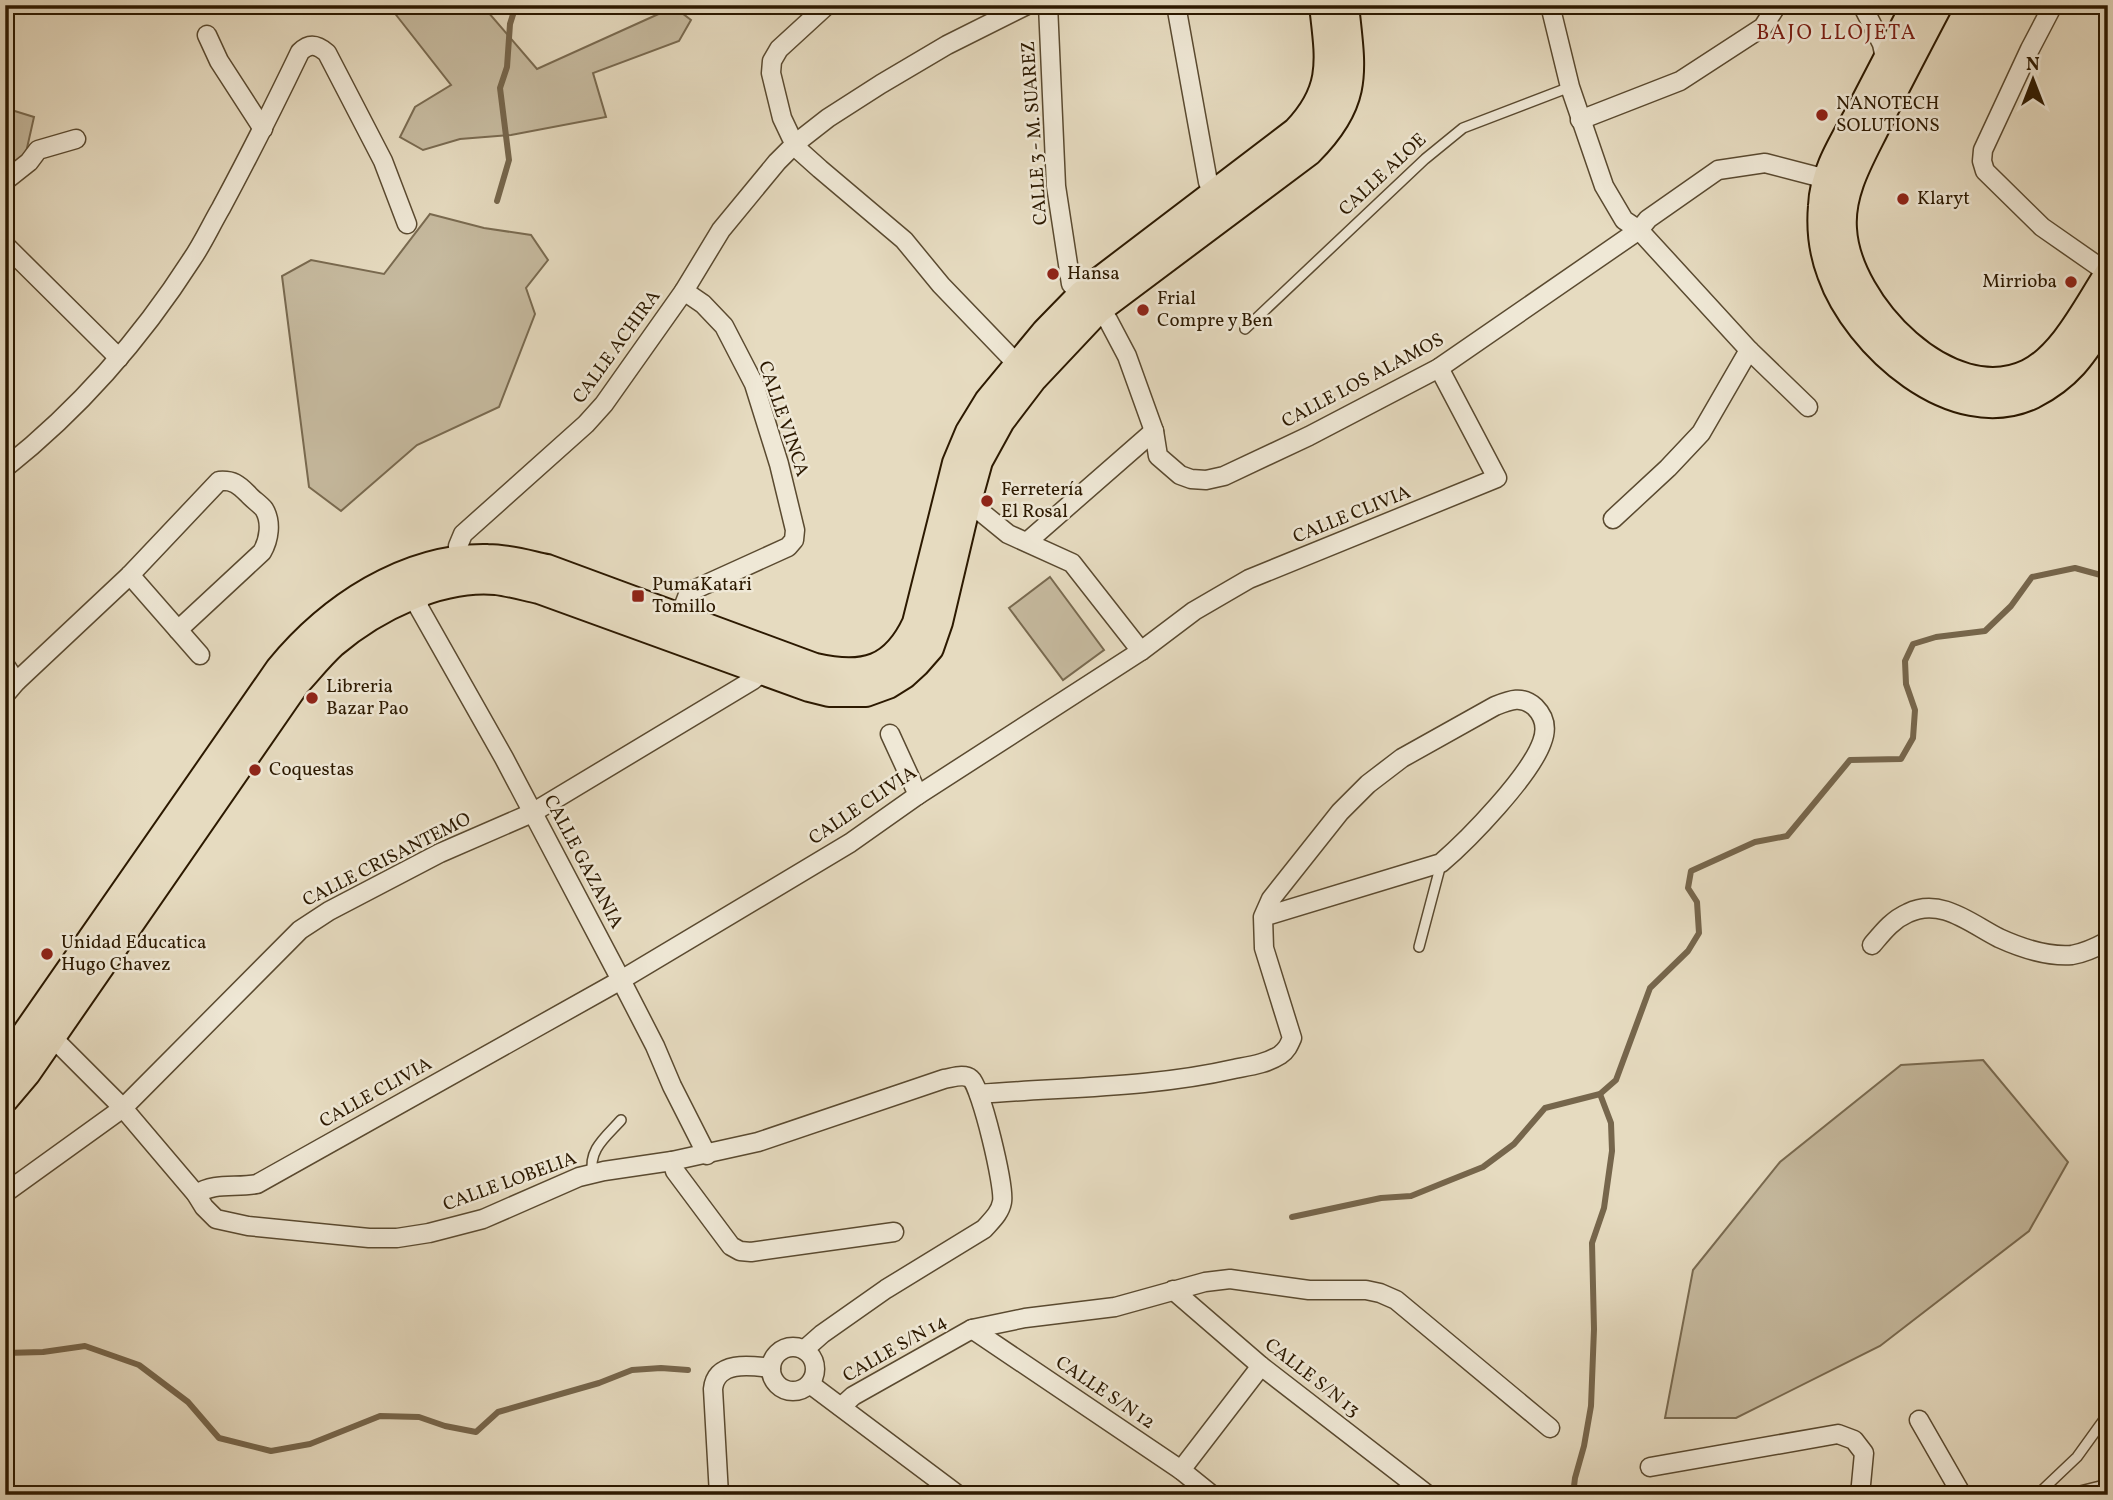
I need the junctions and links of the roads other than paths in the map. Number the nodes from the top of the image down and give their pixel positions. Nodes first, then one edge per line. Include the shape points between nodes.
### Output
1 (827, 5) edge
2 (1027, 5) edge
3 (1048, 5) edge
4 (1176, 5) edge
5 (1323, 5) edge
6 (1345, 5) edge
7 (1550, 5) edge
8 (1777, 5) edge
9 (1862, 5) edge
10 (1915, 5) edge
11 (1940, 5) edge
12 (2053, 5) edge
13 (206, 35) dead end
14 (1895, 67) junction
15 (1570, 87) junction
16 (1580, 120) junction
17 (263, 129) junction
18 (76, 139) dead end
19 (796, 142) junction
20 (5, 181) edge
21 (1837, 186) junction
22 (1221, 203) junction
23 (407, 224) dead end
24 (1639, 230) junction
25 (5, 245) edge
26 (5, 260) edge
27 (2108, 273) edge
28 (684, 291) junction
29 (1090, 302) junction
30 (75, 312) junction
31 (2108, 316) edge
32 (1245, 329) dead end
33 (1749, 351) junction
34 (119, 358) junction
35 (1439, 368) junction
36 (1025, 372) junction
37 (1808, 407) dead end
38 (1154, 431) junction
39 (5, 468) edge
40 (966, 508) junction
41 (1613, 519) dead end
42 (1027, 542) junction
43 (459, 560) junction
44 (130, 575) junction
45 (418, 582) junction
46 (679, 618) junction
47 (178, 630) junction
48 (1142, 651) junction
49 (200, 655) dead end
50 (766, 662) junction
51 (5, 664) edge
52 (11, 689) edge
53 (890, 734) dead end
54 (918, 795) junction
55 (533, 813) junction
56 (1441, 863) junction
57 (1264, 918) junction
58 (2108, 942) edge
59 (1872, 945) dead end
60 (1419, 947) dead end
61 (621, 980) junction
62 (41, 1031) junction
63 (5, 1063) edge
64 (979, 1094) junction
65 (5, 1100) edge
66 (123, 1108) junction
67 (621, 1120) dead end
68 (707, 1154) junction
69 (673, 1161) junction
70 (593, 1174) junction
71 (5, 1193) edge
72 (196, 1194) junction
73 (894, 1233) dead end
74 (1173, 1290) junction
75 (972, 1329) junction
76 (805, 1349) junction
77 (1261, 1366) junction
78 (771, 1367) junction
79 (810, 1384) junction
80 (841, 1408) junction
81 (2108, 1414) edge
82 (1919, 1420) dead end
83 (1550, 1428) dead end
84 (1650, 1467) dead end
85 (1181, 1470) junction
86 (2108, 1484) edge
87 (719, 1495) edge
88 (958, 1495) edge
89 (1212, 1495) edge
90 (1428, 1495) edge
91 (1860, 1495) edge
92 (1962, 1495) edge
93 (2037, 1495) edge
94 (2046, 1495) edge

1 - 19 street via 772,61 782,118
2 - 19 street, CALLE ACHIRA via 892,77
3 - 29 street, CALLE 3 - M. SUAREZ via 1056,186 1071,284
4 - 22 street via 1208,181
5 - 22 main road via 1328,77 1315,109
6 - 22 main road via 1351,79 1333,126 1309,152
7 - 15 street
8 - 16 street via 1763,27 1681,81
9 - 14 street
10 - 14 main road
11 - 14 main road
12 - 27 street via 1983,149 1982,161 1985,171 2042,226
13 - 17 street
14 - 21 main road via 1833,163
15 - 16 street
15 - 32 lane, CALLE ALOE via 1463,128 1424,159
16 - 24 street via 1604,186 1624,220
17 - 23 street via 300,52 311,45 320,47 383,161
17 - 34 street via 193,258
18 - 20 street via 38,150
19 - 28 street, CALLE ACHIRA via 721,230
19 - 36 street via 801,152 904,240
21 - 24 street, CALLE LOS ALAMOS via 1765,163 1718,170
21 - 27 main road via 1842,228 1861,287 1911,345 1970,379 2015,378 2049,358
21 - 31 main road via 1821,208 1825,253 1843,300 1873,342 1918,380 1945,394 1974,403 2003,403 2030,396 2071,369
22 - 29 main road
24 - 33 street
24 - 35 street, CALLE LOS ALAMOS
25 - 30 street
26 - 30 street via 41,292
28 - 43 street, CALLE ACHIRA via 586,424 463,534
28 - 46 street, CALLE VINCA via 724,326 754,384 795,530 788,547 689,592
29 - 36 main road
29 - 38 street, CALLE LOS ALAMOS via 1108,320 1127,356
30 - 34 street
33 - 37 street
33 - 41 street via 1701,433
34 - 39 street via 50,431
35 - 38 street, CALLE LOS ALAMOS via 1309,436 1215,478 1191,480 1180,475 1158,456
35 - 48 street, CALLE CLIVIA via 1497,478 1249,579 1194,611
36 - 40 main road via 979,461
36 - 50 main road via 988,401 969,432 956,463 916,623 898,653 870,669 852,673
38 - 42 street
40 - 42 street via 981,512 1008,534
40 - 50 main road via 930,648 904,675 866,693 848,694 819,691
42 - 48 street via 1072,563
43 - 45 main road via 435,564
43 - 46 main road via 488,558 547,568
44 - 47 street
44 - 47 street via 219,481 236,483 265,510 269,541 262,552
44 - 52 street
45 - 50 main road via 439,587 477,581 514,584
45 - 55 street, CALLE GAZANIA via 418,606
45 - 62 main road via 379,586 337,612 279,669
46 - 50 main road
47 - 49 street
48 - 54 street, CALLE CLIVIA
50 - 55 street, CALLE CRISANTEMO via 753,680
51 - 52 street
53 - 54 street
54 - 61 street, CALLE CLIVIA via 850,843
55 - 61 street, CALLE GAZANIA
55 - 66 street, CALLE CRISANTEMO via 440,853 300,930
56 - 57 street
56 - 57 street via 1508,793 1542,744 1545,724 1530,703 1510,699 1495,706 1402,758 1368,784 1271,899
56 - 60 lane
57 - 64 street via 1264,948 1292,1038 1279,1055 1204,1076 1153,1083
58 - 59 street via 2074,954 2052,954 1998,937 1958,914 1922,909 1891,923
61 - 68 street, CALLE GAZANIA
61 - 72 street, CALLE CLIVIA via 257,1184 213,1186
62 - 63 main road
62 - 65 main road via 27,1073
62 - 66 street, CALLE LOBELIA
64 - 68 street, CALLE LOBELIA via 971,1079 944,1079 758,1142
64 - 76 street via 1002,1181 997,1216
66 - 71 street, CALLE CRISANTEMO
66 - 72 street, CALLE LOBELIA
67 - 70 lane via 593,1153
68 - 69 street, CALLE LOBELIA
69 - 70 street, CALLE LOBELIA
69 - 73 street via 675,1171 731,1246 740,1251
70 - 72 street, CALLE LOBELIA via 483,1219 397,1238 216,1220
74 - 75 street, CALLE S/N 14 via 1115,1307
74 - 77 street, CALLE S/N 13
74 - 83 street, CALLE S/N 14 via 1230,1279 1309,1290 1380,1293 1396,1300
75 - 80 street, CALLE S/N 14 via 853,1396
75 - 85 street, CALLE S/N 12
76 - 78 street via 785,1348
76 - 79 street via 815,1366
77 - 85 street
77 - 90 street, CALLE S/N 13
78 - 79 street via 775,1381 785,1390 798,1391
78 - 87 street via 732,1367 714,1379
79 - 80 street
80 - 88 street
81 - 93 lane via 2077,1457
82 - 92 street
84 - 91 street via 1838,1434 1854,1440 1864,1453
85 - 89 street, CALLE S/N 12
86 - 94 lane

